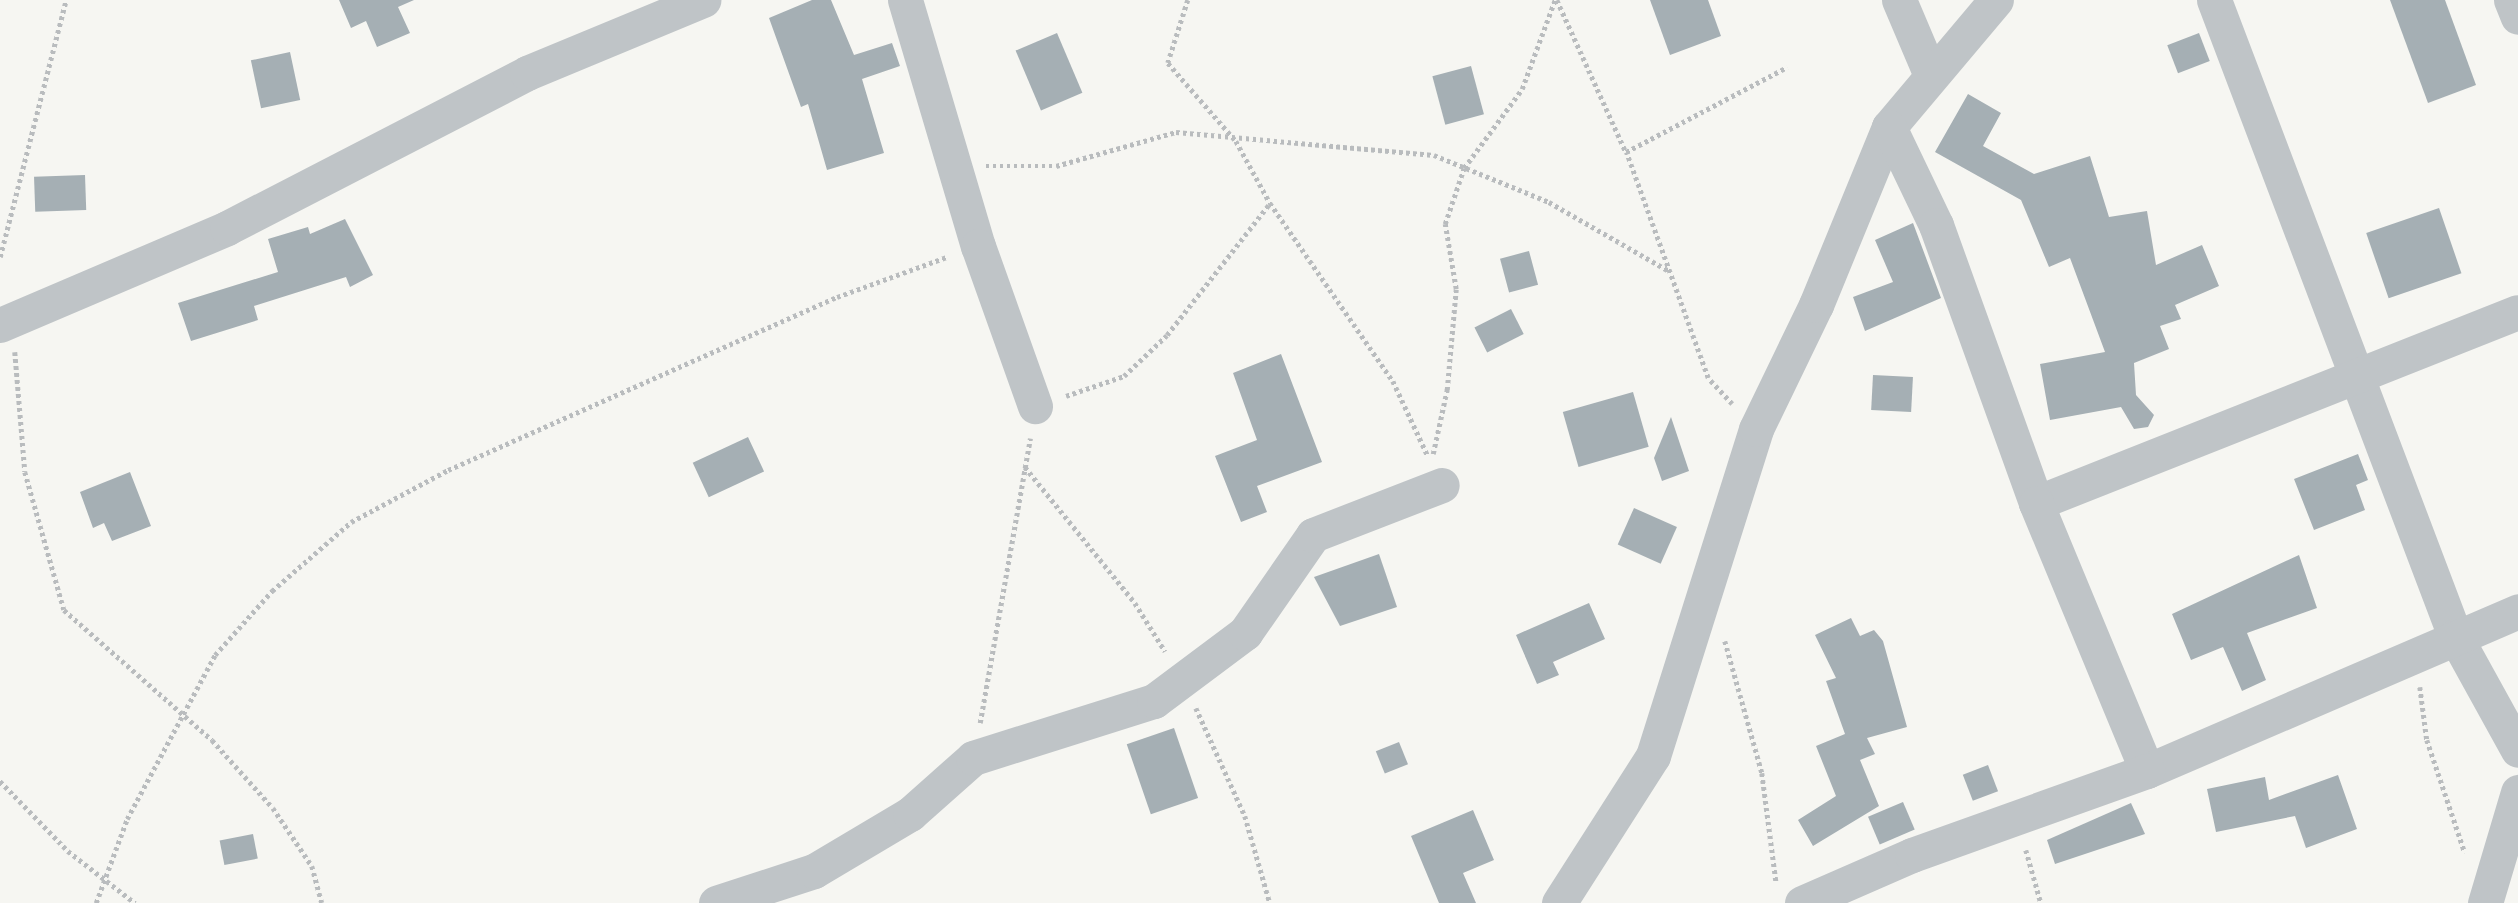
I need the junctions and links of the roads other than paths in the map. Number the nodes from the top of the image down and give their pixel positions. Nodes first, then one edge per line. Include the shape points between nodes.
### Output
1 (703, 0) edge
2 (905, 0) edge
3 (1899, 0) edge
4 (1996, 0) edge
5 (2214, 0) edge
6 (2511, 0) edge
7 (2518, 17) edge
8 (1930, 73) junction
9 (1889, 127) junction
10 (2518, 312) edge
11 (5, 322) edge
12 (2360, 374) junction
13 (1035, 406) road end
14 (1442, 485) dead end
15 (2036, 503) junction
16 (2518, 611) edge
17 (2455, 636) junction
18 (2518, 750) edge
19 (2147, 771) junction
20 (2518, 792) edge
21 (1790, 897) edge
22 (2486, 901) edge
23 (716, 903) edge
24 (1559, 903) edge

1 - 11 street via 527,73 227,228
2 - 13 street via 978,246
3 - 8 street
4 - 8 street
5 - 12 street
6 - 7 street
8 - 9 street
9 - 15 street via 1936,225
9 - 24 street via 1816,305 1756,429 1653,756
10 - 12 street
12 - 15 street
12 - 17 street
14 - 23 street via 1313,535 1245,633 1154,701 973,758 910,814 814,871
15 - 19 street
16 - 17 street
17 - 18 street
17 - 19 street
19 - 21 street
20 - 22 street

